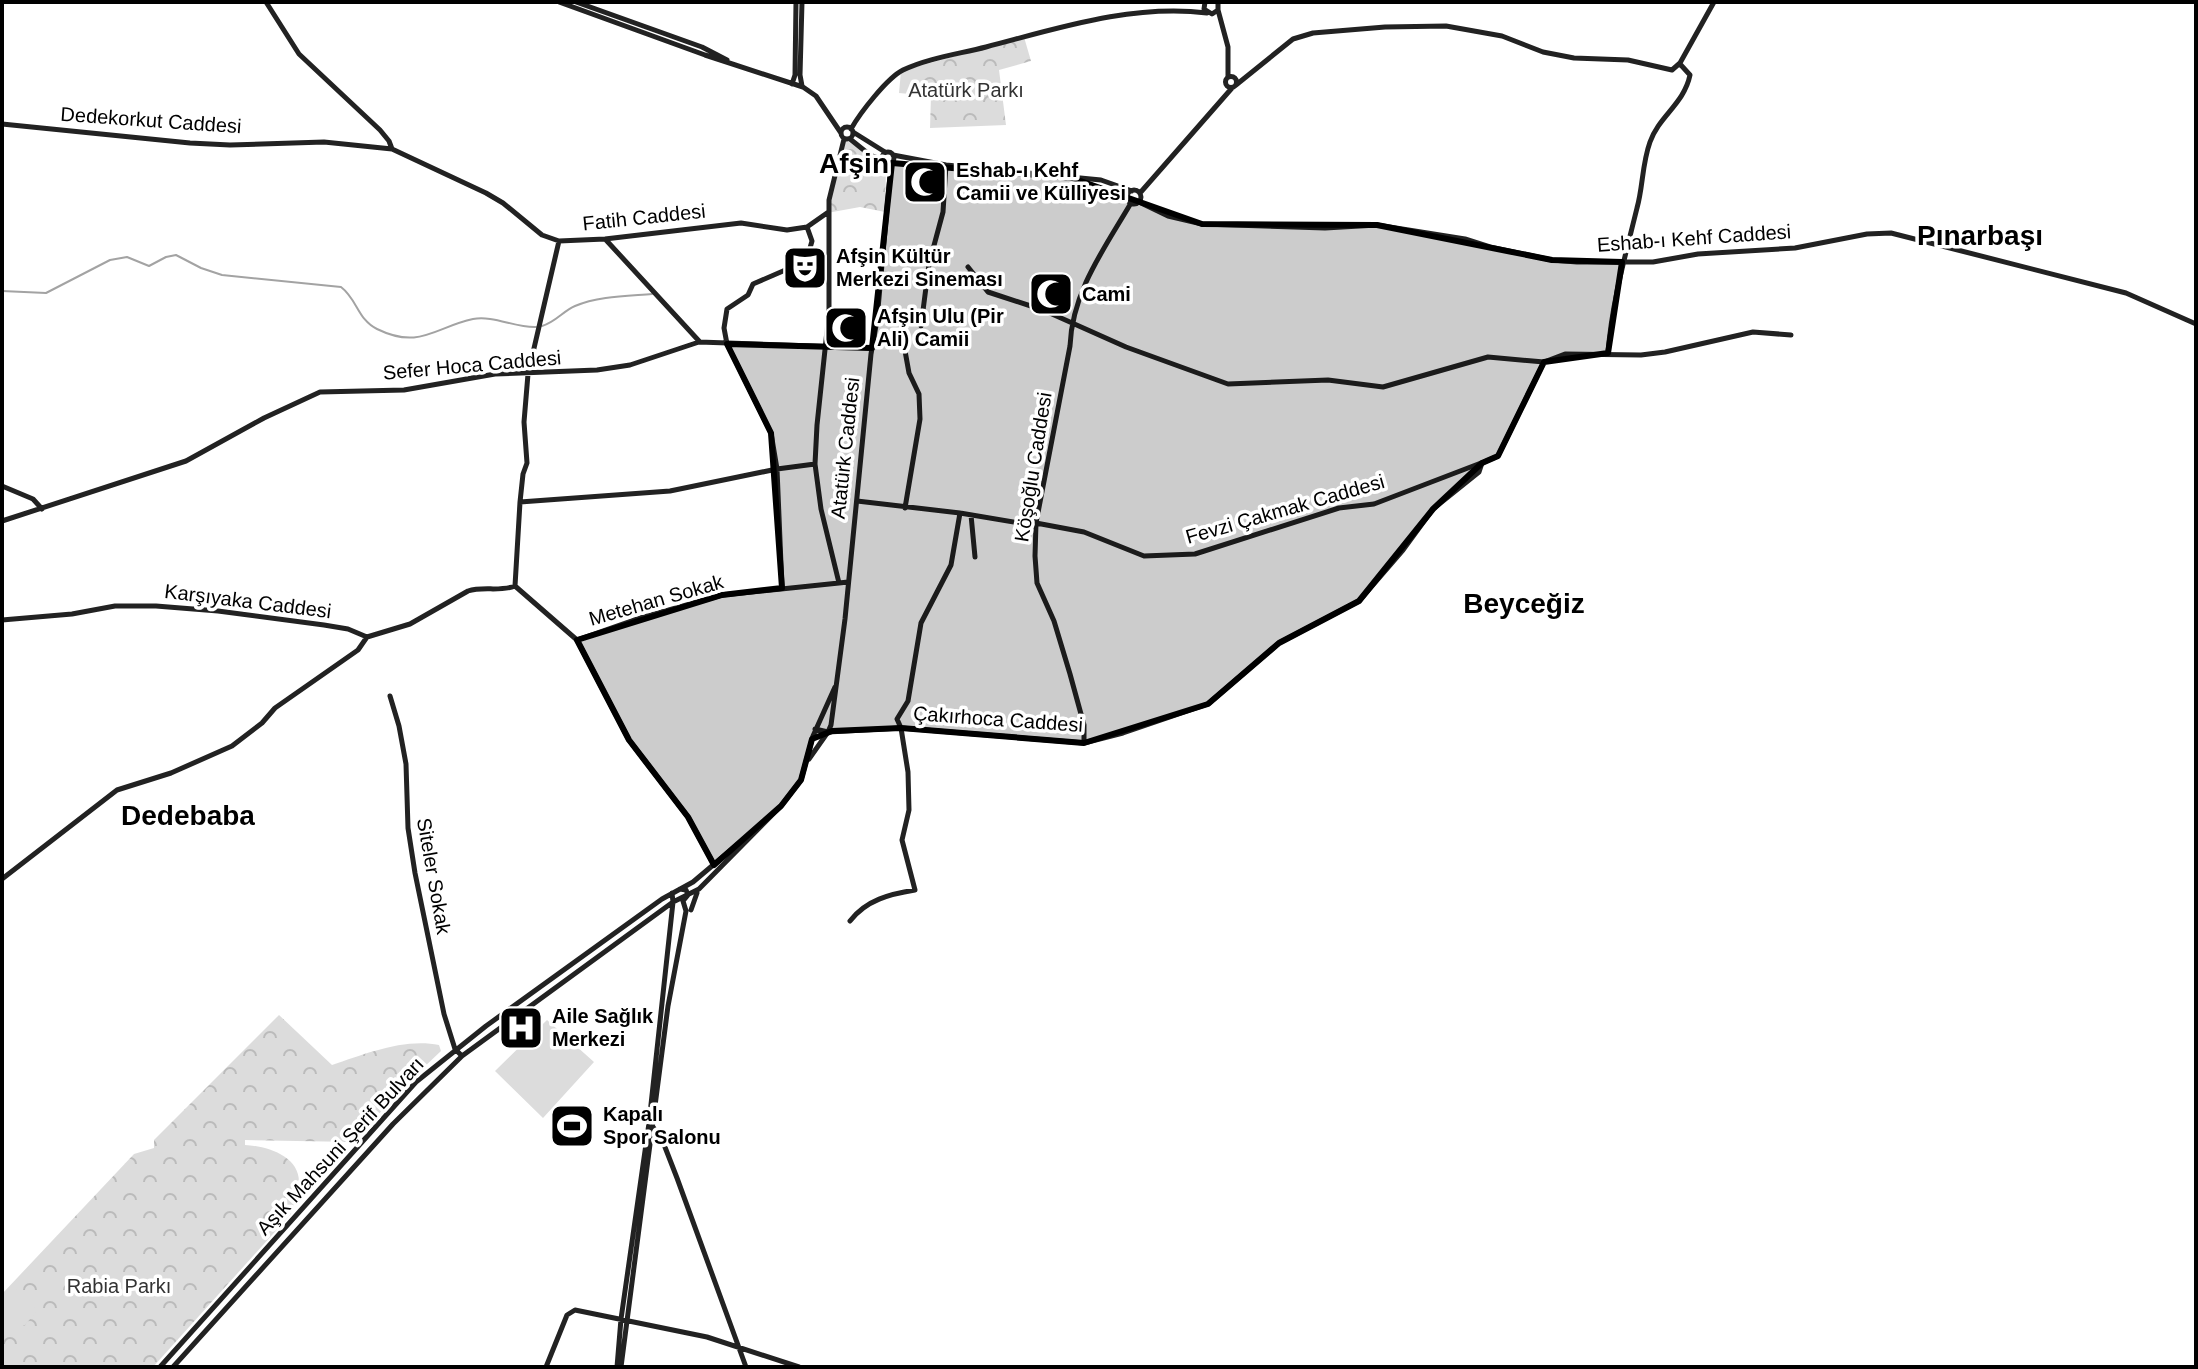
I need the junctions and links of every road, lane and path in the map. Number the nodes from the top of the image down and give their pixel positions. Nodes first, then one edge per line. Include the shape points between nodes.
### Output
1 (266, 2) edge
2 (559, 2) edge
3 (576, 2) edge
4 (799, 2) edge
5 (1218, 2) edge
6 (1714, 2) edge
7 (1205, 3) edge
8 (1187, 10) junction
9 (1213, 12) junction
10 (1680, 63) junction
11 (746, 69) junction
12 (1232, 81) junction
13 (792, 84) junction
14 (803, 87) junction
15 (2, 124) edge
16 (847, 133) junction
17 (392, 149) junction
18 (886, 152) junction
19 (893, 155) junction
20 (881, 159) junction
21 (917, 162) junction
22 (892, 164) junction
23 (946, 165) junction
24 (1072, 178) junction
25 (1122, 185) junction
26 (1132, 191) junction
27 (1140, 193) junction
28 (1117, 195) junction
29 (1130, 201) junction
30 (1139, 202) junction
31 (827, 213) junction
32 (807, 227) junction
33 (605, 239) junction
34 (559, 241) junction
35 (1622, 262) junction
36 (968, 267) dead end
37 (1071, 322) junction
38 (900, 323) dead end
39 (2196, 324) edge
40 (921, 326) dead end
41 (1791, 335) dead end
42 (699, 342) junction
43 (727, 344) junction
44 (825, 346) junction
45 (872, 348) junction
46 (1608, 353) junction
47 (1544, 362) junction
48 (528, 374) junction
49 (1482, 463) junction
50 (815, 464) junction
51 (777, 469) junction
52 (2, 486) edge
53 (857, 501) junction
54 (520, 502) junction
55 (905, 508) junction
56 (42, 509) junction
57 (960, 513) junction
58 (971, 515) junction
59 (2, 521) edge
60 (1036, 523) junction
61 (975, 557) dead end
62 (848, 582) junction
63 (839, 583) junction
64 (515, 586) junction
65 (782, 588) junction
66 (2, 620) edge
67 (367, 637) junction
68 (577, 640) junction
69 (835, 687) junction
70 (390, 696) dead end
71 (901, 728) junction
72 (815, 729) junction
73 (828, 732) junction
74 (1084, 743) junction
75 (808, 759) junction
76 (757, 828) junction
77 (714, 865) junction
78 (2, 879) edge
79 (679, 889) junction
80 (699, 889) junction
81 (672, 893) junction
82 (688, 895) junction
83 (673, 902) junction
84 (691, 910) dead end
85 (850, 921) dead end
86 (455, 1049) junction
87 (462, 1056) junction
88 (653, 1127) junction
89 (623, 1320) junction
90 (738, 1345) junction
91 (160, 1367) edge
92 (173, 1367) edge
93 (546, 1367) edge
94 (619, 1367) edge
95 (746, 1367) edge
96 (799, 1367) edge

1 - 17 street, Fatih Caddesi via 299,54 380,130
2 - 11 street
3 - 11 street via 702,47
4 - 13 street
4 - 14 street
5 - 9 street
6 - 10 street
7 - 8 street
7 - 9 street
8 - 9 street
8 - 16 street via 1116,14 901,71
9 - 12 street via 1228,47
10 - 12 street via 1672,70 1628,60 1574,58 1446,26 1313,33 1293,39
10 - 35 street via 1690,75 1687,91 1650,140
11 - 13 street
12 - 27 street
13 - 14 street
14 - 16 street
15 - 17 street, Dedekorkut Caddesi via 190,143 324,142
16 - 18 street
16 - 20 street
16 - 31 street
17 - 34 street, Fatih Caddesi via 486,193 542,235
18 - 19 street
18 - 20 street
19 - 21 street
19 - 22 street, Atatürk Caddesi
20 - 22 street
21 - 22 street
21 - 23 street
22 - 45 street, Atatürk Caddesi
23 - 24 street
23 - 40 street via 943,212
24 - 25 street
24 - 28 street
25 - 26 street
25 - 28 street
26 - 27 street
26 - 29 street, Köşoğlu Caddesi
27 - 30 street
28 - 29 street
29 - 30 street
29 - 37 street, Köşoğlu Caddesi via 1084,284
30 - 35 street, Eshab-ı Kehf Caddesi via 1202,224 1377,225 1552,260
31 - 32 street
31 - 44 street
32 - 33 street, Fatih Caddesi via 777,230 741,223
32 - 43 street via 812,241 808,255 753,284 748,295 727,309
33 - 34 street, Fatih Caddesi
33 - 42 street
34 - 48 street
35 - 39 street, Eshab-ı Kehf Caddesi via 1795,248 1891,233 2126,293
35 - 46 street
36 - 37 street via 988,292
37 - 47 street via 1228,384 1328,380 1383,387 1488,357
37 - 60 street, Köşoğlu Caddesi
38 - 55 street via 909,373 919,394 920,419
41 - 46 street via 1753,332 1665,352
42 - 43 street, Sefer Hoca Caddesi
42 - 48 street, Sefer Hoca Caddesi via 630,365
43 - 44 street, Sefer Hoca Caddesi
43 - 51 street via 771,433
44 - 45 street, Sefer Hoca Caddesi
44 - 50 street
45 - 53 street, Atatürk Caddesi
46 - 47 street via 1565,354
47 - 49 street, Çakırhoca Caddesi via 1498,456
48 - 54 street via 527,463
48 - 56 street, Sefer Hoca Caddesi via 495,374 404,390 320,392 186,461
49 - 60 street, Fevzi Çakmak Caddesi via 1374,504 1339,508 1195,554 1144,556 1084,532
49 - 74 street, Çakırhoca Caddesi via 1479,472 1433,509 1359,601 1279,643 1208,704
50 - 51 street
50 - 63 street
51 - 54 street via 670,491
51 - 65 street
52 - 56 street via 33,499
53 - 55 street, Fevzi Çakmak Caddesi
53 - 62 street, Atatürk Caddesi
54 - 64 street
55 - 57 street, Fevzi Çakmak Caddesi
56 - 59 street, Sefer Hoca Caddesi
57 - 58 street, Fevzi Çakmak Caddesi
57 - 71 street via 948,573 921,623 908,701 897,719
58 - 60 street, Fevzi Çakmak Caddesi
58 - 61 street
60 - 74 street, Köşoğlu Caddesi via 1037,583 1070,674
62 - 63 street, Metehan Sokak
62 - 69 street, Atatürk Caddesi
63 - 65 street, Metehan Sokak
64 - 67 street via 468,591 410,624
64 - 68 street
65 - 68 street, Metehan Sokak via 722,595
66 - 67 street, Karşıyaka Caddesi via 156,606 324,625
67 - 78 street via 358,650 275,708 232,746 117,790
68 - 77 street via 629,740 688,817
69 - 72 street, Atatürk Caddesi
69 - 73 street, Atatürk Caddesi
70 - 86 street, Siteler Sokak via 406,764 415,873
71 - 73 street, Çakırhoca Caddesi
71 - 74 street, Çakırhoca Caddesi
71 - 85 street via 909,806 902,840 915,890 875,901
72 - 73 street, Çakırhoca Caddesi
72 - 75 street, Atatürk Caddesi
73 - 75 street, Atatürk Caddesi
75 - 76 street, Atatürk Caddesi via 801,780
76 - 77 street, Aşık Mahsuni Şerif Bulvarı
76 - 80 street, Atatürk Caddesi
77 - 79 street, Aşık Mahsuni Şerif Bulvarı
79 - 81 street, Aşık Mahsuni Şerif Bulvarı
79 - 82 street
80 - 82 street, Atatürk Caddesi
80 - 84 street
81 - 83 street
81 - 86 street, Aşık Mahsuni Şerif Bulvarı
82 - 83 street, Atatürk Caddesi
82 - 88 street via 683,901 686,911
83 - 87 street, Aşık Mahsuni Şerif Bulvarı
83 - 89 street
86 - 87 street, Siteler Sokak
86 - 91 street, Aşık Mahsuni Şerif Bulvarı via 416,1082
87 - 92 street, Aşık Mahsuni Şerif Bulvarı via 393,1124
88 - 89 street
88 - 90 street
89 - 90 street
89 - 93 street via 575,1310 567,1315
89 - 94 street
90 - 95 street
90 - 96 street

